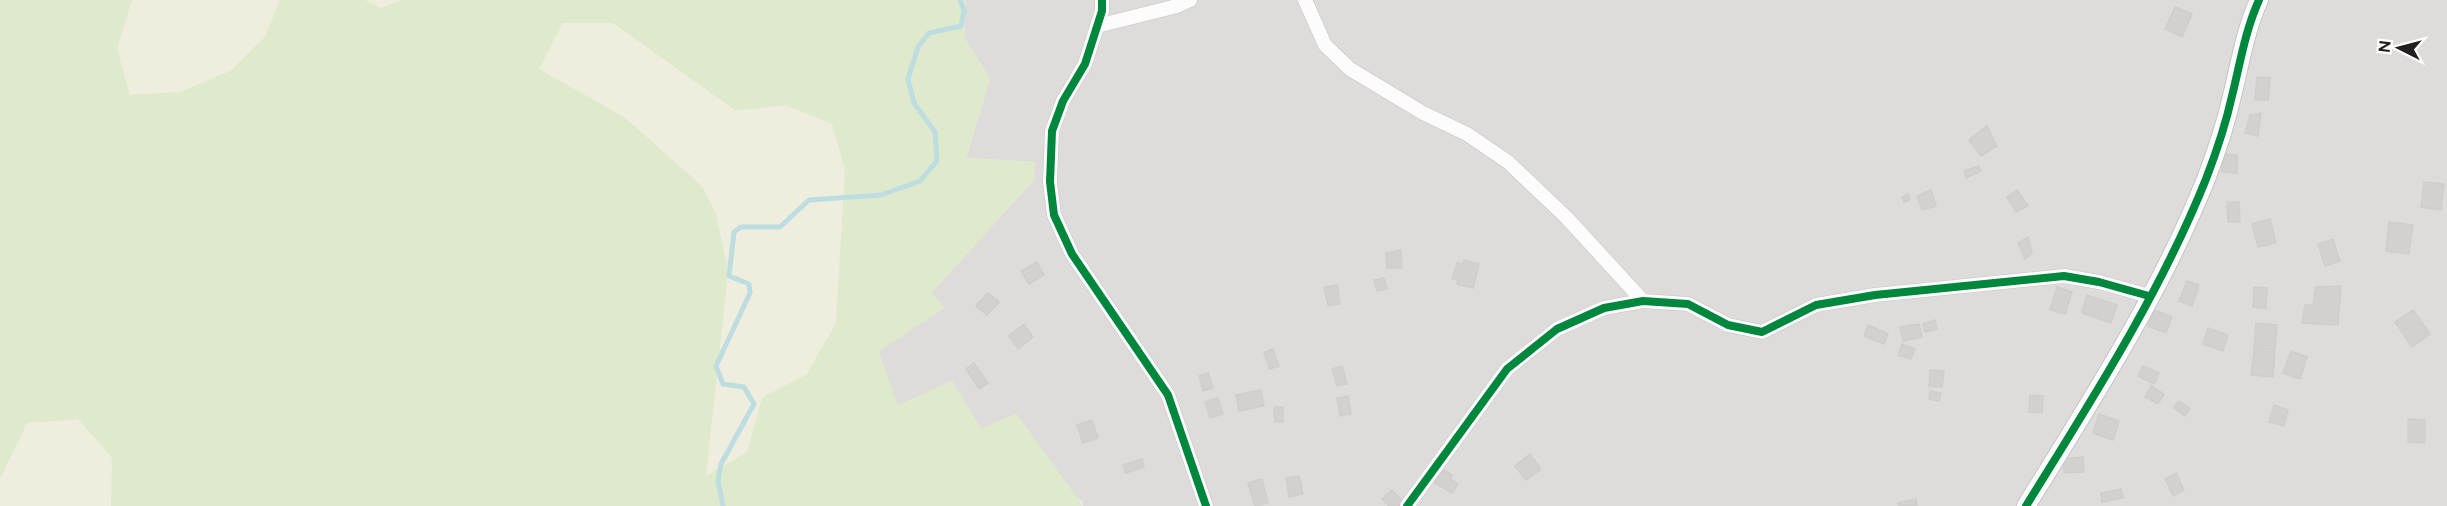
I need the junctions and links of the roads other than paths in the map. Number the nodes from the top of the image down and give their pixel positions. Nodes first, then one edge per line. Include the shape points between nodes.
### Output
1 (1102, 0) edge
2 (1190, 0) edge
3 (1305, 0) edge
4 (2259, 0) edge
5 (1097, 26) junction
6 (2148, 296) junction
7 (1643, 301) junction
8 (1206, 506) edge
9 (1407, 506) edge
10 (2026, 506) edge

1 - 5 street
2 - 5 street
3 - 7 street via 1325,45 1350,69 1413,108 1467,134 1508,162 1567,218
4 - 6 street via 2206,178
5 - 8 street via 1085,64 1052,130 1050,182 1054,215 1072,254 1168,395
6 - 7 street via 2064,276 1875,295 1816,305 1762,332 1728,325 1688,304
6 - 10 street
7 - 9 street via 1604,308 1557,329 1507,369

